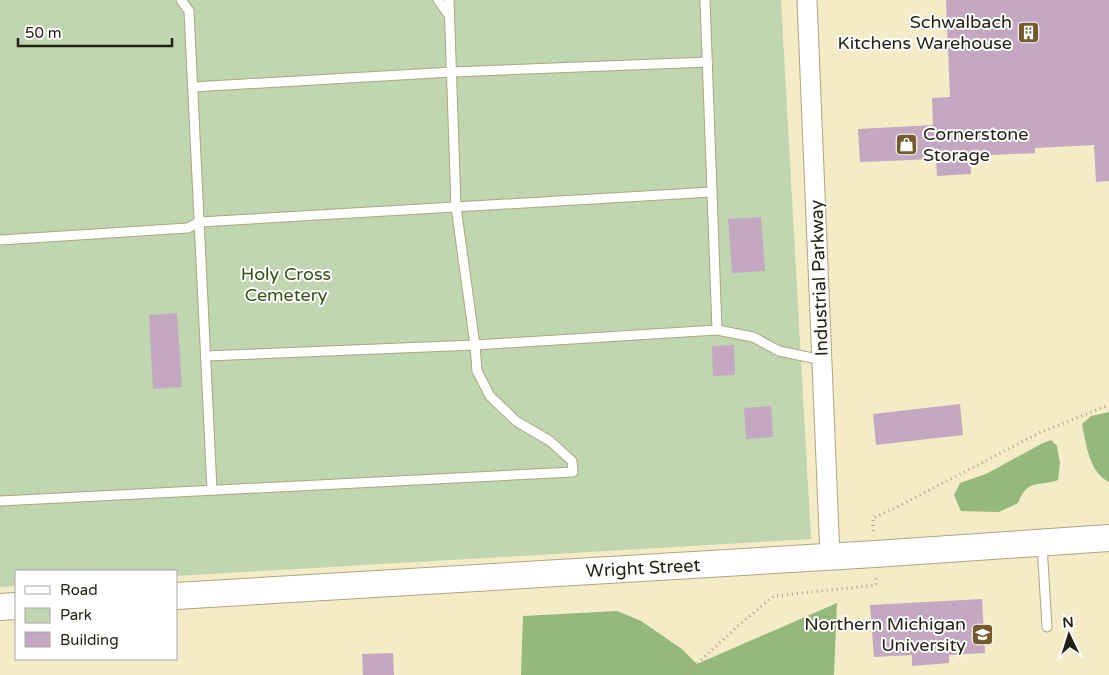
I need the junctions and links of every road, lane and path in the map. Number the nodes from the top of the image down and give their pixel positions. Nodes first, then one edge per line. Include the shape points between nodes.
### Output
1 (182, 0) edge
2 (193, 0) edge
3 (438, 0) edge
4 (449, 0) edge
5 (705, 0) edge
6 (807, 0) edge
7 (189, 11) junction
8 (450, 15) junction
9 (708, 62) junction
10 (452, 72) junction
11 (193, 88) junction
12 (712, 192) junction
13 (456, 207) junction
14 (199, 222) junction
15 (0, 240) edge
16 (717, 330) junction
17 (475, 345) junction
18 (206, 356) junction
19 (822, 360) junction
20 (1109, 405) edge
21 (212, 490) junction
22 (0, 501) edge
23 (873, 518) dead end
24 (1109, 538) edge
25 (1042, 543) junction
26 (875, 554) junction
27 (830, 557) junction
28 (178, 596) edge
29 (15, 606) edge
30 (0, 607) edge
31 (1047, 627) dead end
32 (688, 675) edge

1 - 7 lane
2 - 7 lane
3 - 8 lane
4 - 8 lane
5 - 9 lane
6 - 19 street, Industrial Parkway
7 - 11 lane
8 - 10 lane
9 - 10 lane
9 - 12 lane
10 - 11 lane
10 - 13 lane
11 - 14 lane
12 - 13 lane
12 - 16 lane
13 - 14 lane
13 - 17 lane
14 - 15 lane via 188,228
14 - 18 lane
16 - 17 lane
16 - 19 lane via 753,336 779,351
17 - 18 lane
17 - 21 lane via 477,371 490,396 516,421 550,441 572,461 573,472
18 - 21 lane
19 - 27 street, Industrial Parkway
20 - 23 path via 1039,433
21 - 22 lane
24 - 25 main road, Wright Street
25 - 26 main road, Wright Street
25 - 31 lane
26 - 27 main road, Wright Street
26 - 32 path via 876,585 774,596
27 - 28 main road, Wright Street
29 - 30 main road

